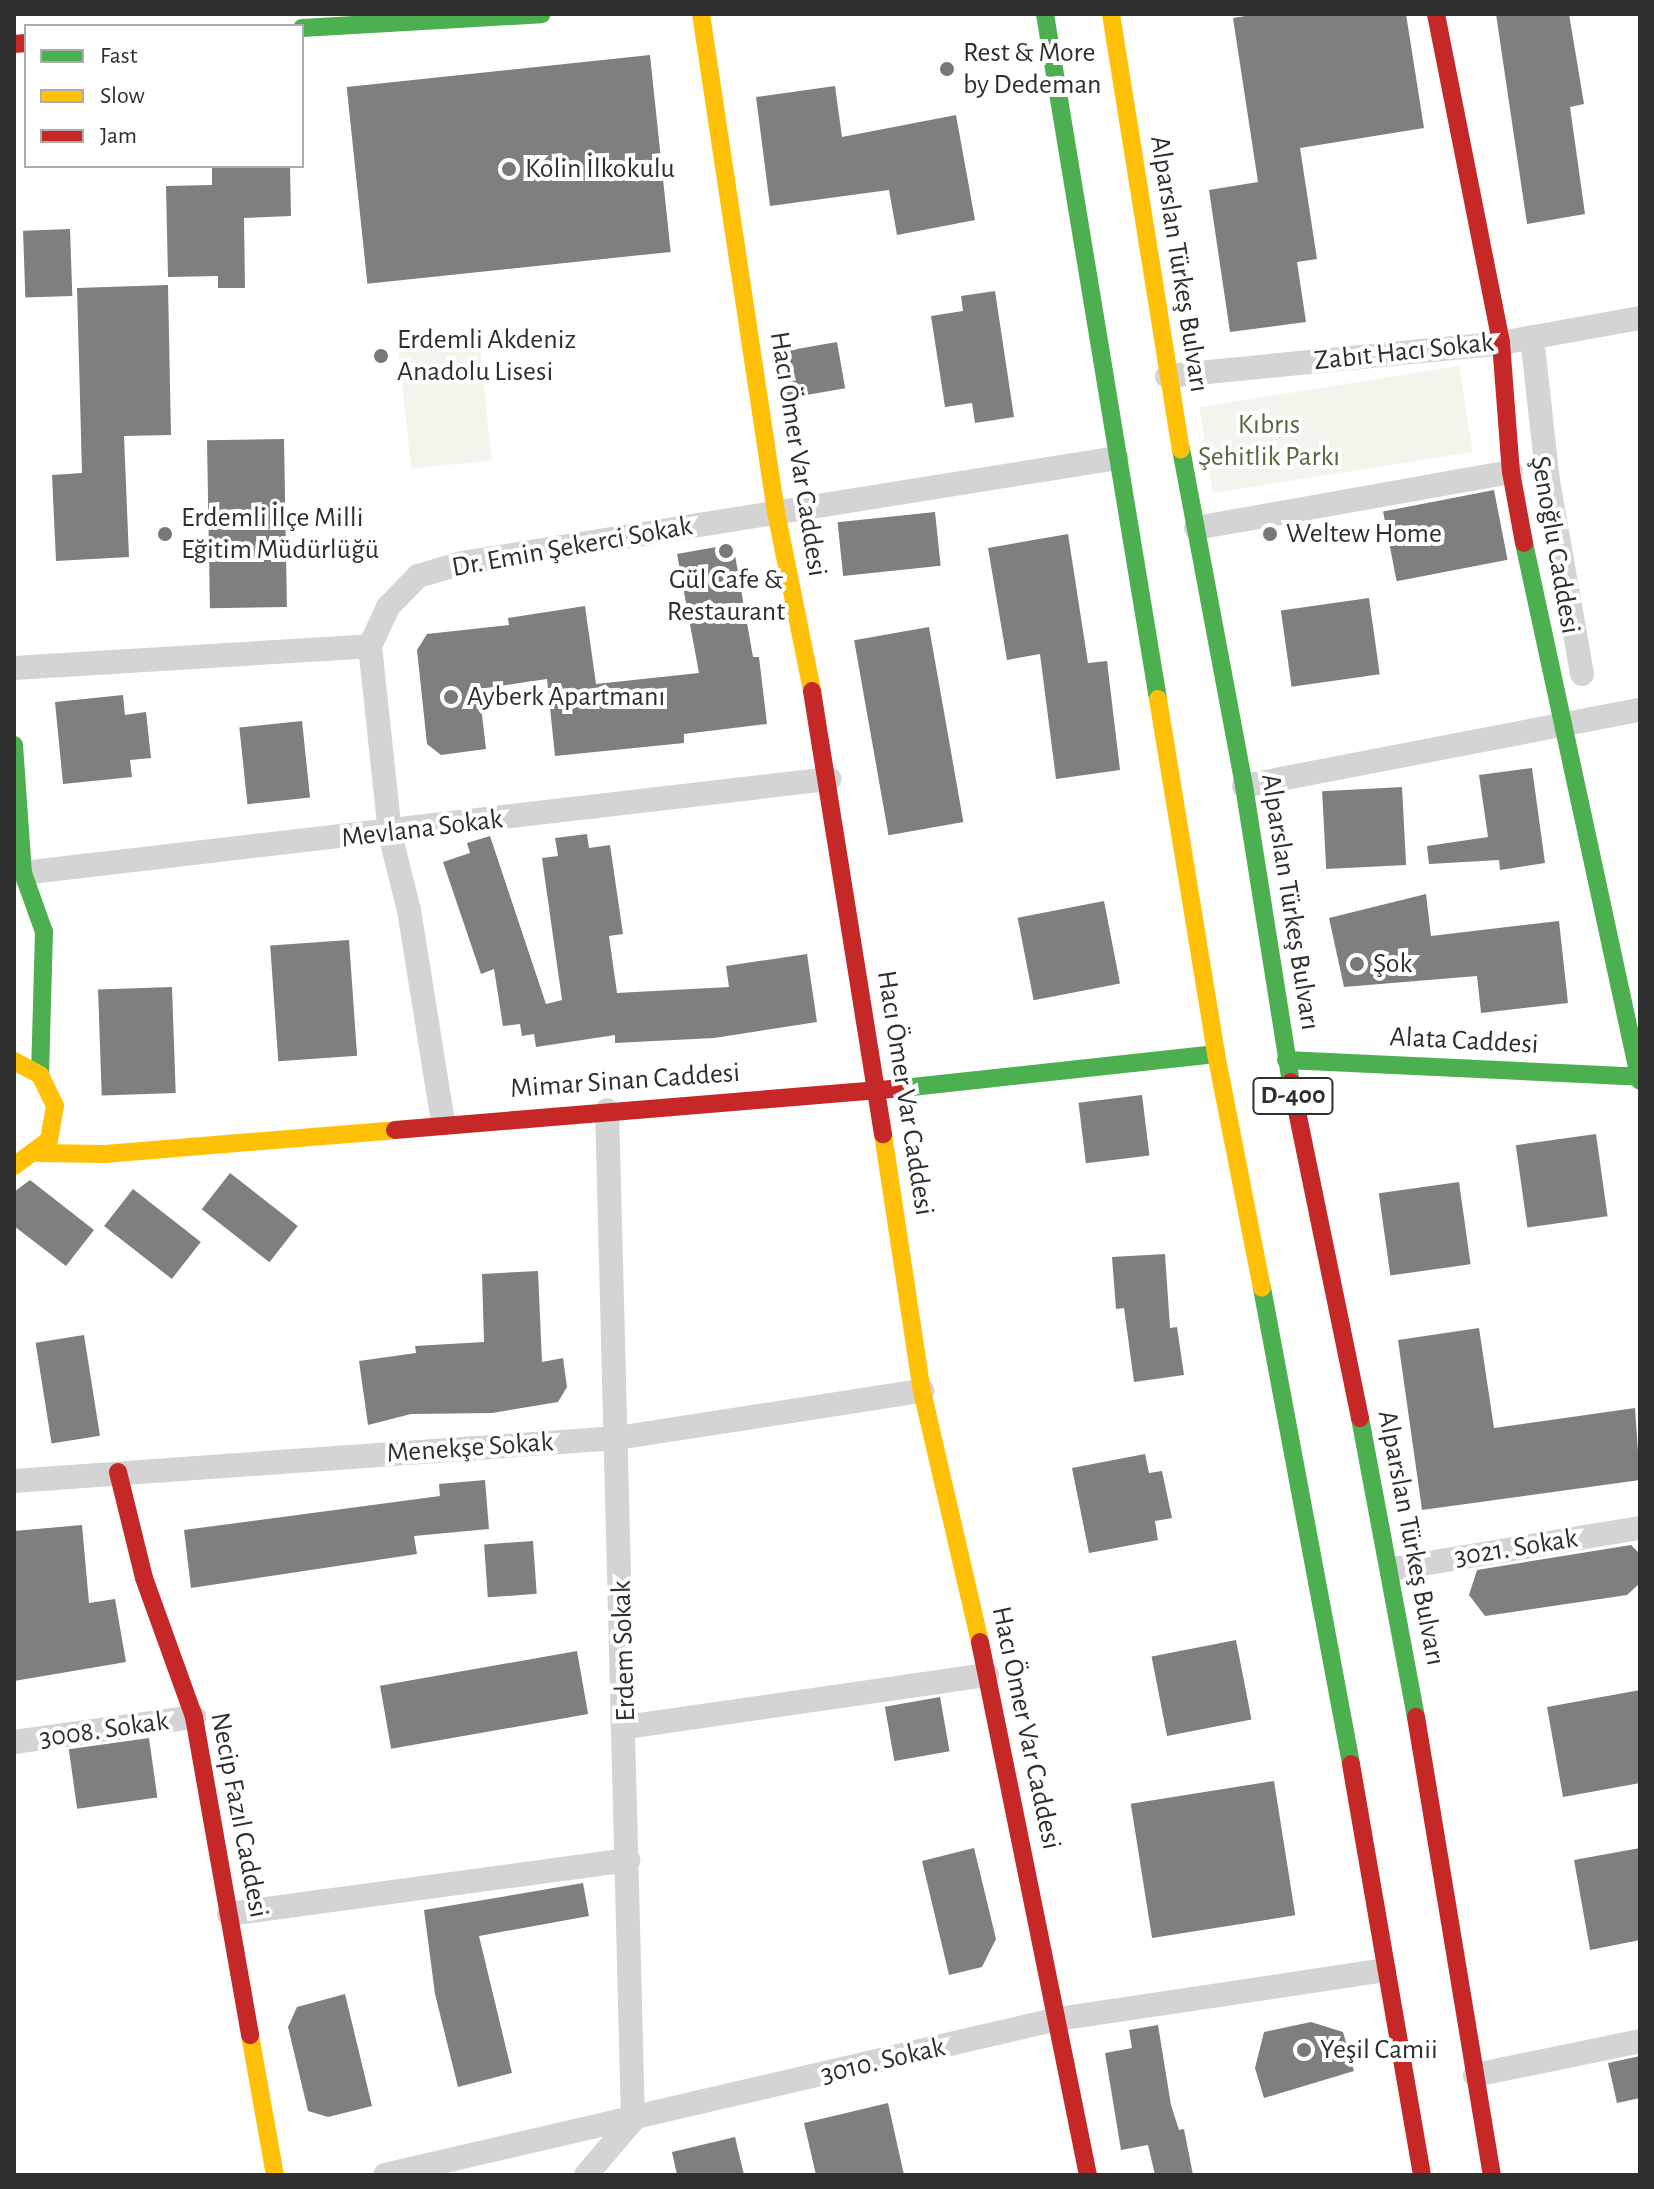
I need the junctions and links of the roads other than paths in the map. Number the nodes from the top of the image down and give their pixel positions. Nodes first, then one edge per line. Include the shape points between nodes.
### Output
1 (542, 14) edge
2 (701, 14) edge
3 (1045, 14) edge
4 (1111, 14) edge
5 (1436, 14) edge
6 (318, 23) edge
7 (1640, 318) edge
8 (1532, 337) junction
9 (1501, 343) junction
10 (1167, 376) junction
11 (1117, 458) junction
12 (1511, 472) junction
13 (776, 512) junction
14 (1196, 528) junction
15 (370, 646) junction
16 (14, 668) edge
17 (1582, 674) dead end
18 (1640, 710) edge
19 (1559, 724) junction
20 (14, 745) edge
21 (829, 779) junction
22 (1244, 786) junction
23 (390, 834) junction
24 (18, 874) edge
25 (1216, 1054) junction
26 (1286, 1060) junction
27 (14, 1061) edge
28 (40, 1075) junction
29 (1640, 1078) edge
30 (877, 1091) junction
31 (607, 1110) junction
32 (443, 1123) junction
33 (38, 1153) junction
34 (14, 1166) edge
35 (922, 1391) junction
36 (617, 1438) junction
37 (118, 1472) junction
38 (14, 1481) edge
39 (1640, 1528) edge
40 (1392, 1569) junction
41 (987, 1675) junction
42 (194, 1717) junction
43 (626, 1727) junction
44 (14, 1742) edge
45 (628, 1860) junction
46 (229, 1914) junction
47 (1384, 1970) junction
48 (1058, 2019) junction
49 (1640, 2041) edge
50 (1475, 2075) junction
51 (633, 2120) junction
52 (275, 2175) edge
53 (385, 2175) edge
54 (586, 2175) edge
55 (1088, 2175) edge
56 (1422, 2175) edge
57 (1492, 2175) edge

1 - 6 main road
2 - 13 main road, Hacı Ömer Var Caddesi
3 - 11 main road, D-400
4 - 10 main road, Alparslan Türkeş Bulvarı / D-400
5 - 9 main road, Şenoğlu Caddesi
7 - 8 street, Zabıt Hacı Sokak
8 - 9 street, Zabıt Hacı Sokak
8 - 17 street via 1548,481
9 - 10 street, Zabıt Hacı Sokak
9 - 12 main road, Şenoğlu Caddesi
10 - 14 main road, Alparslan Türkeş Bulvarı / D-400
11 - 13 street, Dr. Emin Şekerci Sokak
11 - 25 main road, D-400
12 - 14 street
12 - 19 main road, Şenoğlu Caddesi
13 - 15 street, Dr. Emin Şekerci Sokak via 462,563 418,576 388,607
13 - 21 main road, Hacı Ömer Var Caddesi
14 - 22 main road, Alparslan Türkeş Bulvarı / D-400
15 - 16 street
15 - 23 street
18 - 19 street
19 - 22 street
19 - 29 main road, Şenoğlu Caddesi
20 - 24 main road
21 - 23 street, Mevlana Sokak
21 - 30 main road, Hacı Ömer Var Caddesi
22 - 26 main road, Alparslan Türkeş Bulvarı / D-400
23 - 24 street, Mevlana Sokak
23 - 32 street via 409,910
24 - 28 main road via 44,932
25 - 30 main road, Mimar Sinan Caddesi
25 - 47 main road, D-400 via 1320,1581
26 - 29 main road, Alata Caddesi
26 - 40 main road, Alparslan Türkeş Bulvarı / D-400
27 - 28 main road
28 - 33 main road via 50,1089 55,1123
30 - 31 main road, Mimar Sinan Caddesi
30 - 35 main road, Hacı Ömer Var Caddesi
31 - 32 main road, Mimar Sinan Caddesi
31 - 36 street, Erdem Sokak
32 - 33 main road, Mimar Sinan Caddesi via 105,1154
33 - 34 main road
35 - 36 street, Menekşe Sokak
35 - 41 main road, Hacı Ömer Var Caddesi
36 - 37 street, Menekşe Sokak
36 - 43 street, Erdem Sokak
37 - 38 street, Menekşe Sokak
37 - 42 main road, Necip Fazıl Caddesi via 144,1578
39 - 40 street, 3021. Sokak
40 - 50 main road, Alparslan Türkeş Bulvarı / D-400
41 - 43 street
41 - 48 main road, Hacı Ömer Var Caddesi
42 - 44 street, 3008. Sokak
42 - 46 main road, Necip Fazıl Caddesi
43 - 45 street, Erdem Sokak
45 - 46 street
45 - 51 street, Erdem Sokak
46 - 52 main road, Necip Fazıl Caddesi
47 - 48 street, 3010. Sokak
47 - 56 main road, D-400
48 - 51 street, 3010. Sokak
48 - 55 main road, Hacı Ömer Var Caddesi
49 - 50 street
50 - 57 main road, Alparslan Türkeş Bulvarı / D-400
51 - 53 street, 3010. Sokak
51 - 54 street

